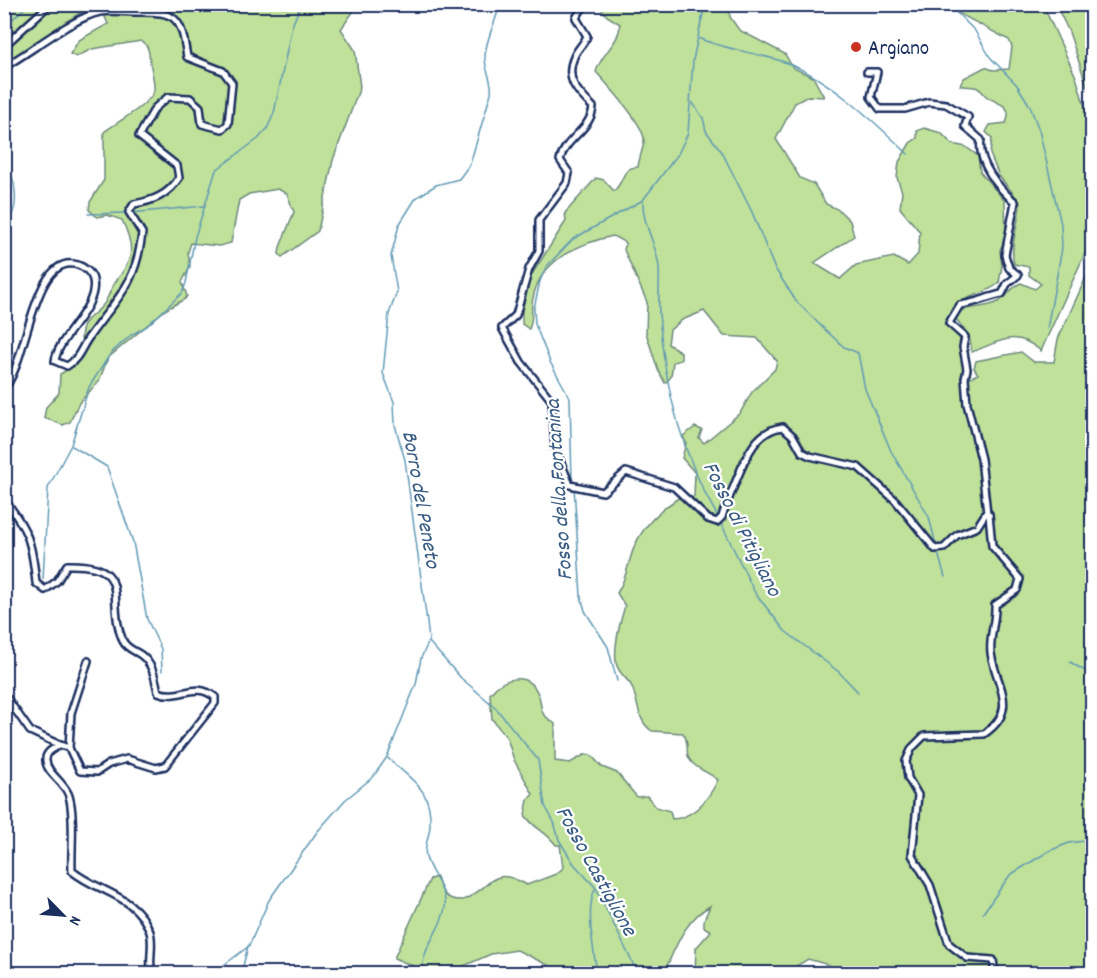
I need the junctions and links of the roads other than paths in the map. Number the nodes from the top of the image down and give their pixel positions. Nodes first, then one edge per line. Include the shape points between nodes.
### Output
1 (50, 4) edge
2 (585, 4) edge
3 (4, 46) edge
4 (4, 67) edge
5 (867, 72) dead end
6 (4, 388) edge
7 (4, 499) edge
8 (987, 513) junction
9 (88, 661) dead end
10 (4, 694) edge
11 (60, 745) junction
12 (69, 748) junction
13 (152, 974) edge
14 (995, 974) edge

1 - 3 street
2 - 8 street via 576,18 587,36 574,56 571,80 593,110 584,127 563,149 560,159 569,173 567,183 539,220 540,251 529,269 516,315 502,328 521,362 552,401 555,448 570,485 603,492 626,472 674,486 708,519 717,522 740,467 762,435 783,426 802,452 858,467 895,500 935,549 944,548 957,535 977,527
4 - 6 street via 99,12 158,11 172,15 183,28 187,57 223,71 232,83 228,124 222,129 202,124 200,107 190,98 168,97 155,108 139,136 177,166 179,178 171,190 152,201 134,204 129,212 142,233 132,280 75,361 67,366 55,361 56,352 76,327 90,299 93,277 83,267 64,263 50,274 27,329 16,371
5 - 8 street via 877,72 871,97 880,109 905,109 929,102 946,104 968,117 965,126 981,140 981,150 996,183 1015,202 1005,255 1008,268 1018,274 1002,294 960,305 949,324 965,337 967,404 981,459
7 - 12 street via 25,525 33,549 36,583 45,590 57,581 67,565 103,571 115,585 122,639 151,666 158,692 174,695 197,688 215,697 216,703 165,766 156,768 127,759 98,772 80,771
8 - 14 street via 992,546 1020,579 1017,590 995,605 991,653 1004,689 1002,713 984,734 924,736 906,761 908,778 918,795 914,861 930,885 949,944 967,958 993,960
9 - 12 street via 71,713
10 - 11 street via 30,731
11 - 12 street
11 - 13 street via 45,758 47,767 62,782 69,797 72,871 87,884 126,899 140,912 151,934

